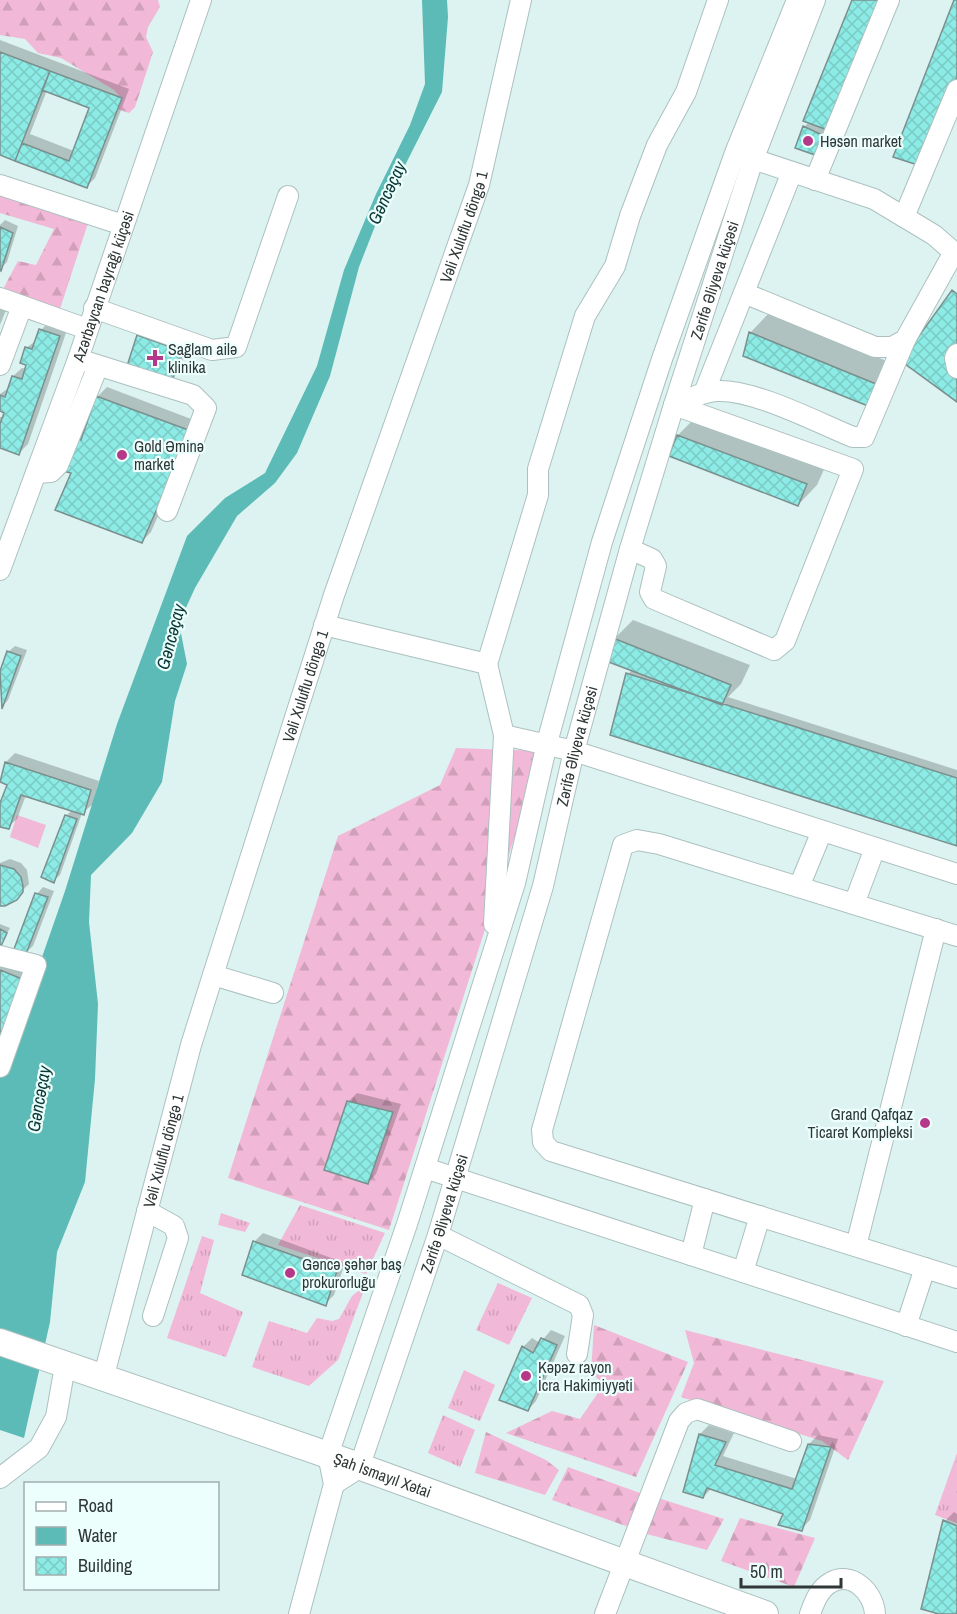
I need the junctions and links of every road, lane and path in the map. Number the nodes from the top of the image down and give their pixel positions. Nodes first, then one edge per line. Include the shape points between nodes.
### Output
1 (201, 0) edge
2 (520, 0) edge
3 (718, 0) edge
4 (796, 0) edge
5 (816, 0) edge
6 (889, 0) edge
7 (957, 90) edge
8 (744, 156) junction
9 (792, 172) junction
10 (815, 180) junction
11 (0, 184) edge
12 (288, 196) dead end
13 (904, 217) junction
14 (123, 225) junction
15 (955, 253) edge
16 (744, 293) junction
17 (0, 298) edge
18 (22, 306) junction
19 (94, 308) junction
20 (87, 329) junction
21 (905, 340) junction
22 (957, 354) edge
23 (78, 359) junction
24 (0, 365) edge
25 (98, 366) junction
26 (957, 368) edge
27 (704, 393) junction
28 (674, 405) junction
29 (36, 473) junction
30 (167, 511) dead end
31 (630, 549) junction
32 (0, 570) edge
33 (324, 625) junction
34 (487, 664) junction
35 (504, 735) junction
36 (546, 746) junction
37 (574, 751) junction
38 (822, 831) junction
39 (875, 848) junction
40 (957, 874) edge
41 (799, 887) junction
42 (854, 904) junction
43 (936, 929) junction
44 (957, 936) edge
45 (493, 953) junction
46 (0, 956) edge
47 (213, 975) junction
48 (273, 993) dead end
49 (2, 1056) edge
50 (425, 1168) junction
51 (456, 1177) junction
52 (705, 1199) junction
53 (147, 1211) junction
54 (760, 1216) junction
55 (438, 1235) junction
56 (856, 1246) junction
57 (691, 1255) junction
58 (925, 1268) junction
59 (743, 1272) junction
60 (957, 1278) edge
61 (153, 1316) dead end
62 (906, 1326) junction
63 (0, 1342) edge
64 (957, 1342) edge
65 (577, 1354) dead end
66 (58, 1363) junction
67 (103, 1379) junction
68 (791, 1441) dead end
69 (328, 1455) junction
70 (359, 1468) junction
71 (0, 1478) edge
72 (334, 1484) junction
73 (624, 1563) junction
74 (299, 1614) edge
75 (605, 1614) edge
76 (765, 1614) edge
77 (810, 1614) edge
78 (875, 1614) edge

1 - 14 street, Azərbaycan bayrağı küçəsi
2 - 33 street, Vəli Xuluflu döngə 1 via 479,185
3 - 34 street via 686,92 657,146 615,266 585,316 538,469 538,495
4 - 8 street, Zərifə Əliyeva küçəsi
5 - 8 street, Zərifə Əliyeva küçəsi
6 - 10 street
7 - 13 street
8 - 9 street
8 - 28 street, Zərifə Əliyeva küçəsi
8 - 36 street, Zərifə Əliyeva küçəsi via 662,359 602,542
9 - 10 street
9 - 16 street
10 - 13 street via 874,199
11 - 14 street
12 - 19 street via 236,347 212,350
13 - 15 street
14 - 19 street, Azərbaycan bayrağı küçəsi
15 - 21 street
16 - 21 street via 875,346 892,347
16 - 27 street
17 - 18 street
18 - 20 street
18 - 24 street
19 - 20 street, Azərbaycan bayrağı küçəsi
20 - 23 street, Azərbaycan bayrağı küçəsi
21 - 27 street via 864,437 853,437 745,393
22 - 26 street
23 - 25 street
23 - 29 street, Azərbaycan bayrağı küçəsi
25 - 29 street via 58,465 51,472
25 - 30 street via 193,394 206,408
27 - 28 street
28 - 31 street, Zərifə Əliyeva küçəsi
28 - 31 street via 853,469 785,641 774,650 660,603 650,592 656,566 652,559
29 - 32 street, Azərbaycan bayrağı küçəsi
31 - 37 street, Zərifə Əliyeva küçəsi
33 - 34 street
33 - 47 street, Vəli Xuluflu döngə 1
34 - 35 street
35 - 36 street
35 - 45 street
36 - 37 street
36 - 45 street, Zərifə Əliyeva küçəsi via 515,883
37 - 38 street
37 - 51 street, Zərifə Əliyeva küçəsi via 543,885
38 - 39 street
38 - 41 street
39 - 40 street
39 - 42 street
41 - 42 street
41 - 52 street via 659,844 637,840 623,845 542,1130 543,1142 550,1151
42 - 43 street
43 - 44 street
43 - 56 street
45 - 50 street, Zərifə Əliyeva küçəsi
46 - 49 street via 36,965
47 - 48 street
47 - 53 street, Vəli Xuluflu döngə 1
50 - 51 street
50 - 69 street, Zərifə Əliyeva küçəsi
51 - 55 street, Zərifə Əliyeva küçəsi
51 - 57 street
52 - 54 street
52 - 57 street
53 - 61 street via 174,1226 178,1238
53 - 67 street, Vəli Xuluflu döngə 1
54 - 56 street
54 - 59 street
55 - 65 street via 579,1305 583,1315
55 - 70 street, Zərifə Əliyeva küçəsi
56 - 58 street
57 - 59 street
58 - 60 street
58 - 62 street
59 - 62 street
62 - 64 street
63 - 66 main road, Şah İsmayıl Xətai
66 - 67 main road, Şah İsmayıl Xətai
66 - 71 street via 56,1417 39,1448
67 - 69 main road, Şah İsmayıl Xətai
68 - 73 street via 697,1409 686,1413 679,1421
69 - 70 main road, Şah İsmayıl Xətai
69 - 72 street
70 - 72 street
70 - 73 main road, Şah İsmayıl Xətai
72 - 74 street
73 - 75 street
73 - 76 main road, Şah İsmayıl Xətai
77 - 78 street via 828,1583 842,1578 856,1582 869,1594

